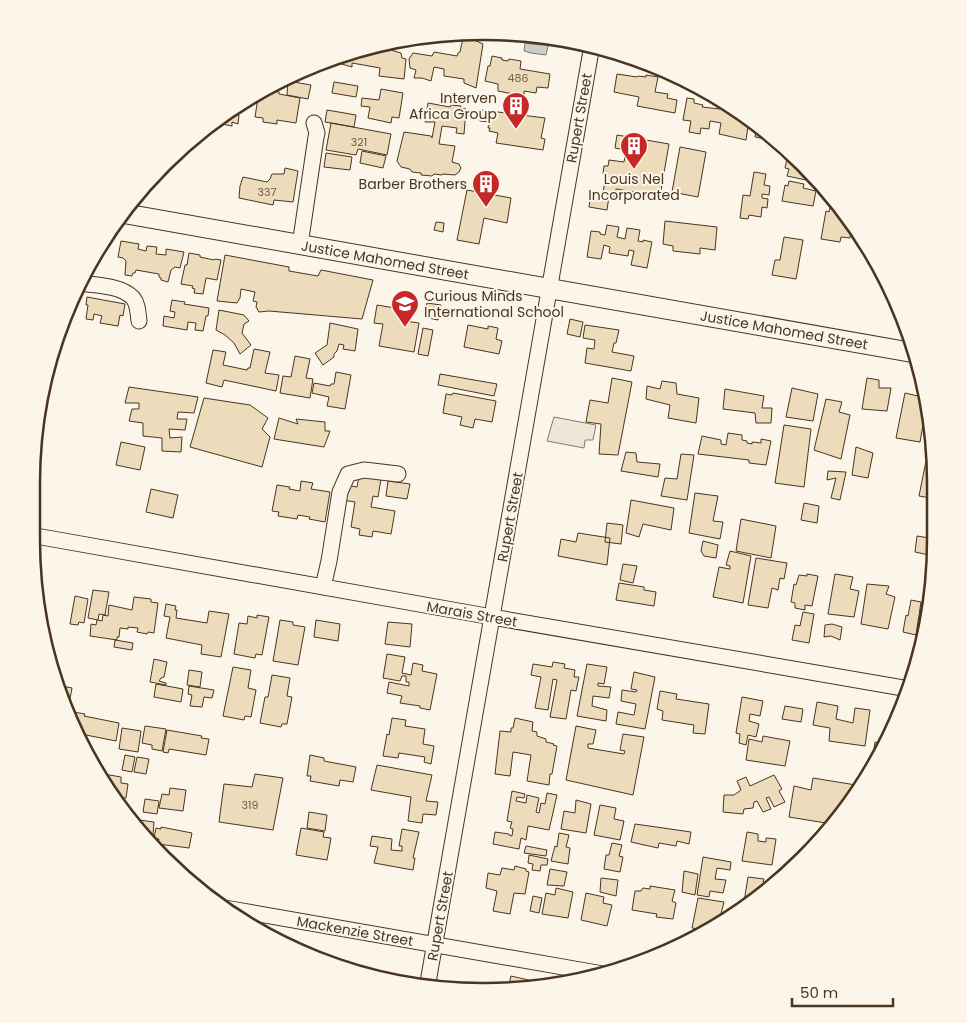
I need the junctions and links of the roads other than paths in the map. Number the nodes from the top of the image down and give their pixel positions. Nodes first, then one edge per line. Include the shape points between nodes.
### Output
1 (591, 53) edge
2 (314, 122) dead end
3 (131, 216) edge
4 (300, 245) junction
5 (88, 284) edge
6 (549, 289) junction
7 (138, 321) dead end
8 (906, 351) edge
9 (398, 474) dead end
10 (40, 537) edge
11 (322, 587) junction
12 (492, 618) junction
13 (901, 688) edge
14 (242, 911) edge
15 (435, 945) junction
16 (585, 971) edge
17 (429, 979) edge

1 - 6 street, Rupert Street
2 - 4 street via 317,133
3 - 4 main road, Justice Mahomed Street
4 - 6 main road, Justice Mahomed Street
5 - 7 street via 124,291 138,308
6 - 8 main road, Justice Mahomed Street
6 - 12 street, Rupert Street
9 - 11 street via 364,470 348,474 340,492
10 - 11 street, Marais Street
11 - 12 street, Marais Street
12 - 13 street, Marais Street
12 - 15 street, Rupert Street
14 - 15 street, Mackenzie Street
15 - 16 street, Mackenzie Street
15 - 17 street, Rupert Street

